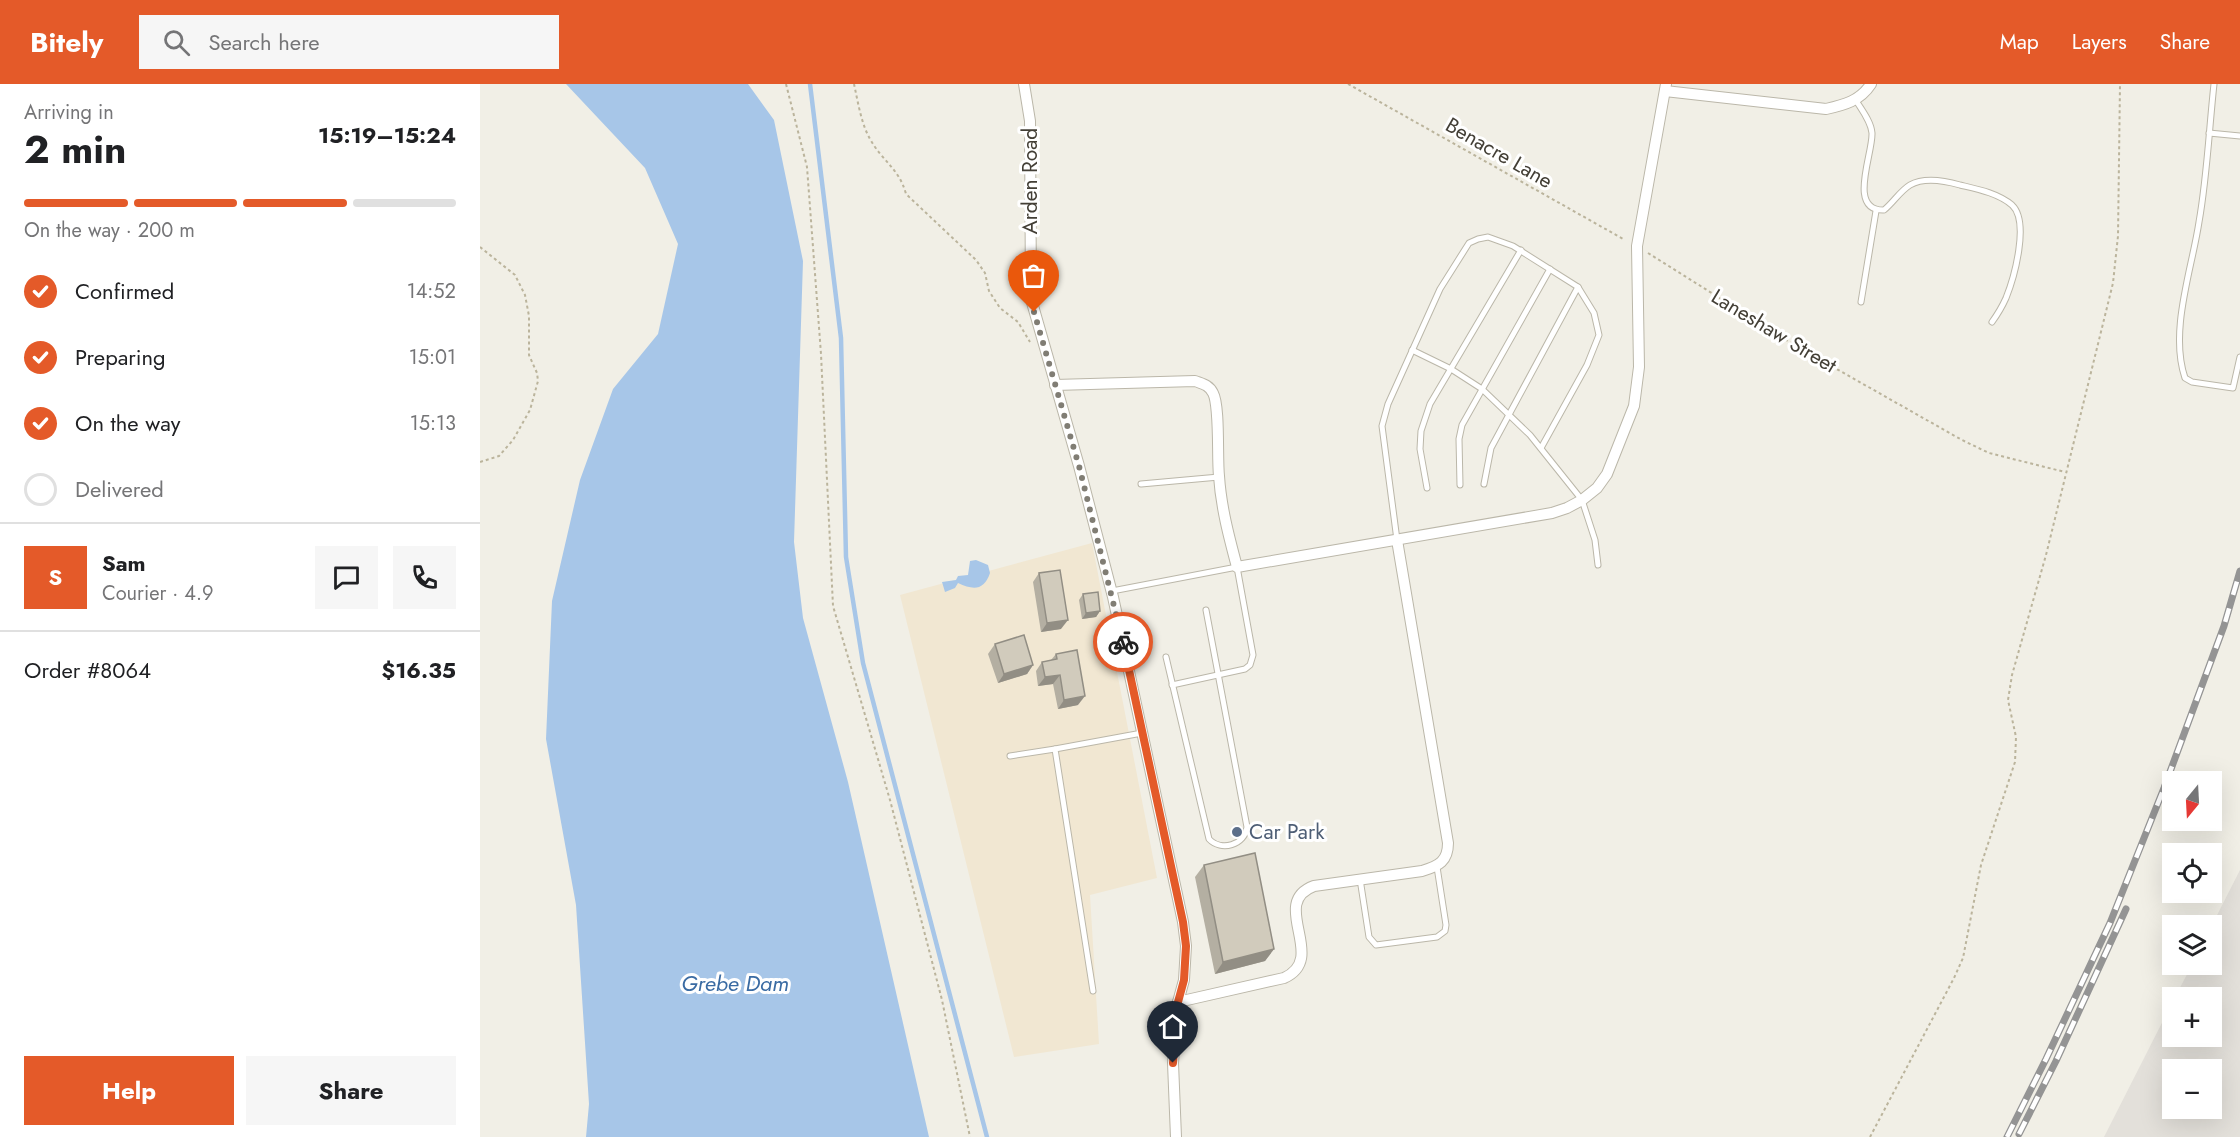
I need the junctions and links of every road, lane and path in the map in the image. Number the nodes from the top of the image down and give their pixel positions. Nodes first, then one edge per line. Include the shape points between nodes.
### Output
1 (786, 84) edge
2 (854, 84) edge
3 (1024, 84) edge
4 (1348, 84) edge
5 (1871, 84) edge
6 (2120, 84) edge
7 (2214, 84) edge
8 (1665, 87) edge
9 (1855, 99) junction
10 (2209, 133) junction
11 (2240, 135) edge
12 (1876, 210) junction
13 (1637, 246) junction
14 (480, 247) edge
15 (1521, 250) junction
16 (1550, 269) junction
17 (1578, 287) junction
18 (1861, 302) dead end
19 (1992, 322) dead end
20 (1034, 349) dead end
21 (1412, 350) junction
22 (2240, 357) edge
23 (1451, 369) junction
24 (1055, 385) junction
25 (1482, 388) junction
26 (1509, 414) junction
27 (1541, 448) junction
28 (480, 462) edge
29 (2065, 472) junction
30 (1219, 477) junction
31 (1141, 484) dead end
32 (1484, 484) dead end
33 (1460, 485) dead end
34 (1427, 488) dead end
35 (1582, 500) junction
36 (1396, 540) junction
37 (1598, 565) dead end
38 (1237, 567) junction
39 (1112, 591) junction
40 (1206, 610) dead end
41 (1166, 657) dead end
42 (1220, 675) junction
43 (1172, 685) junction
44 (1144, 733) junction
45 (1055, 749) junction
46 (1010, 756) dead end
47 (1437, 867) junction
48 (1360, 879) junction
49 (1093, 991) dead end
50 (1178, 1002) junction
51 (970, 1137) edge
52 (1176, 1137) edge
53 (1870, 1137) edge

1 - 51 path via 807,167 833,606 890,800 939,989
2 - 20 path via 869,137 897,172 906,194 976,260 986,273 989,291 1000,308 1018,322
3 - 24 street, Arden Road via 1030,121 1031,299
4 - 13 path, Benacre Lane
5 - 9 street
6 - 29 path via 2118,236 2113,283
7 - 10 lane
8 - 9 street via 1805,108 1826,109 1847,105
8 - 13 street
9 - 12 lane via 1872,130 1864,198
10 - 11 lane
10 - 22 lane via 2200,221 2180,322 2184,378 2233,388
12 - 18 lane
12 - 19 lane via 1884,210 1911,184 1925,180 1977,189 2013,206 2020,216 2021,228 2013,278
13 - 29 path, Laneshaw Street via 1796,346 1962,440 1989,453
13 - 35 street via 1639,367 1634,405 1607,474
14 - 28 path via 515,275 525,295 529,355 538,381 530,410 513,440 499,456
15 - 16 lane
15 - 21 lane via 1488,237 1469,243 1440,289
15 - 23 lane
16 - 17 lane
16 - 25 lane
17 - 26 lane
17 - 27 lane via 1594,313 1599,334 1587,365
21 - 23 lane
21 - 36 lane via 1382,426
23 - 25 lane
23 - 34 lane via 1430,405 1421,431
24 - 30 street via 1195,381 1207,385 1217,407
24 - 39 street, Arden Road
25 - 26 lane
25 - 33 lane via 1462,425
26 - 27 lane
26 - 32 lane via 1491,448
27 - 35 lane
29 - 53 path via 2012,675 2008,700 2016,737 2015,762 1981,865 1962,958
30 - 31 lane
30 - 38 street
35 - 36 street via 1552,513
35 - 37 lane via 1595,540
36 - 38 street
36 - 47 street via 1448,843 1444,861
38 - 39 lane
38 - 42 lane via 1252,660 1245,669
39 - 44 street, Arden Road
40 - 42 lane
41 - 43 lane
42 - 43 lane
42 - 43 lane via 1247,827 1243,839 1223,846 1209,839
44 - 45 lane
44 - 50 street, Arden Road via 1183,922 1184,980
45 - 46 lane
45 - 49 lane
47 - 48 street
47 - 48 lane via 1446,931 1437,937 1376,945 1369,937
48 - 50 street via 1314,886 1300,894 1295,912 1302,960 1293,974
50 - 52 street, Arden Road via 1173,1063

